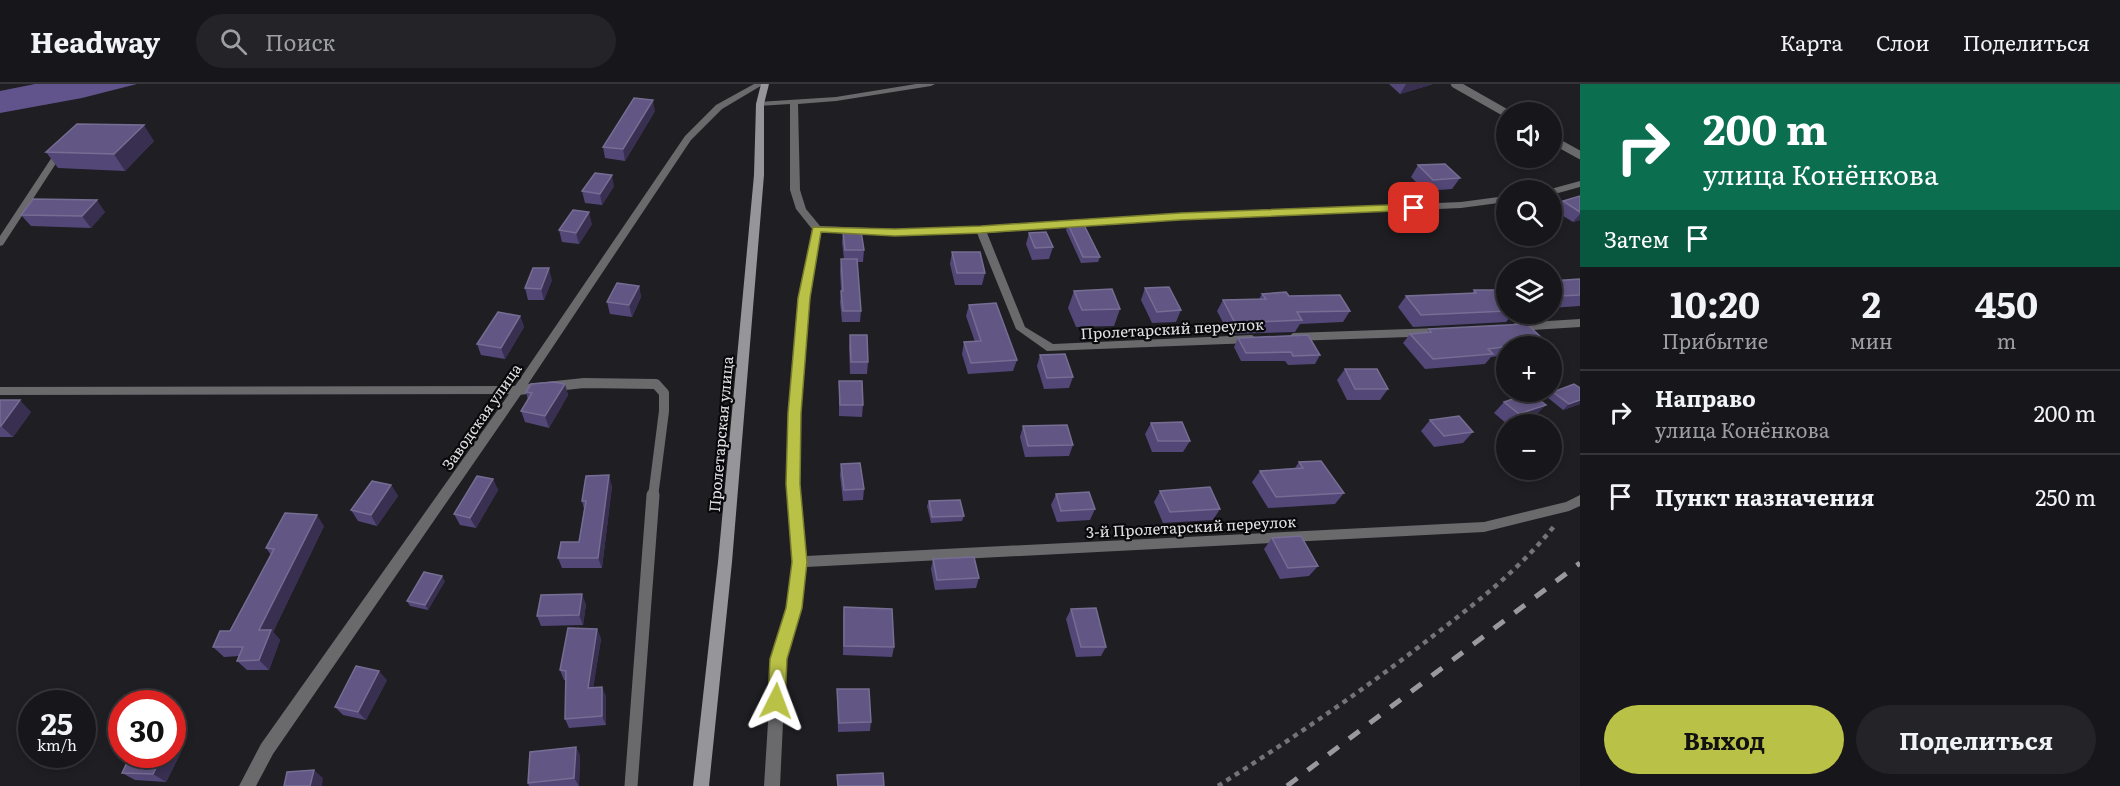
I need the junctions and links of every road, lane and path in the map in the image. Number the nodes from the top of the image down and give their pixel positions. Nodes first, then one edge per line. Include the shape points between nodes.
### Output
1 (762, 84) edge
2 (931, 84) edge
3 (1455, 84) edge
4 (794, 103) junction
5 (760, 104) junction
6 (1496, 107) edge
7 (1562, 145) edge
8 (62, 147) edge
9 (1580, 155) edge
10 (1580, 184) edge
11 (1562, 189) edge
12 (1496, 200) edge
13 (817, 229) junction
14 (981, 230) junction
15 (0, 243) edge
16 (1580, 322) edge
17 (1499, 328) edge
18 (1453, 332) edge
19 (1281, 338) edge
20 (1258, 339) edge
21 (518, 390) junction
22 (0, 391) edge
23 (1574, 503) edge
24 (800, 562) junction
25 (247, 786) edge
26 (631, 786) edge
27 (701, 786) edge
28 (772, 786) edge
29 (1218, 786) edge

1 - 5 main road, Пролетарская улица
1 - 21 street, Заводская улица via 719,107 688,138
2 - 4 street
3 - 6 lane
4 - 5 street
4 - 13 street via 795,190 801,209
5 - 27 main road, Пролетарская улица via 759,175 746,330
7 - 9 lane
8 - 15 street
10 - 11 street
12 - 14 street via 1449,206
13 - 14 street
13 - 24 street via 804,298 794,413 793,484
14 - 20 street, Пролетарский переулок via 1021,329 1052,348
16 - 17 street
18 - 19 street, Пролетарский переулок
21 - 22 street
21 - 25 street, Заводская улица via 267,749
21 - 26 lane via 596,383 656,384 664,393
23 - 24 street, 3-й Пролетарский переулок via 1472,527
23 - 29 path via 1500,584 1383,674
24 - 28 street via 794,608 779,659

